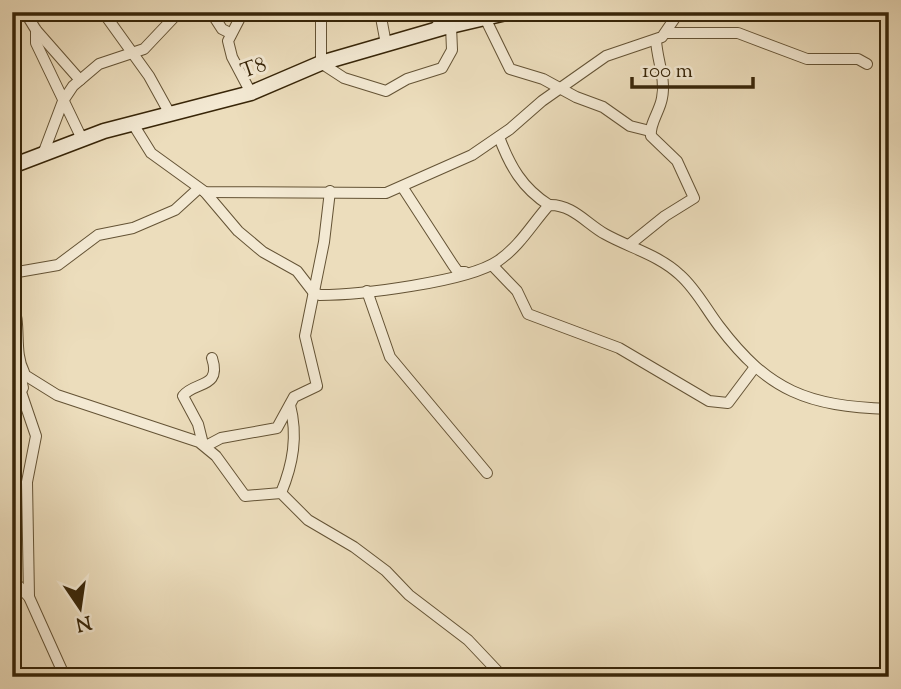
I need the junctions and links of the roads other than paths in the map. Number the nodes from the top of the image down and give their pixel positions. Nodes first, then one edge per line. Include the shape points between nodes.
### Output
1 (25, 12) edge
2 (103, 12) edge
3 (179, 12) edge
4 (211, 12) edge
5 (243, 12) edge
6 (321, 12) edge
7 (380, 12) edge
8 (510, 12) edge
9 (679, 12) edge
10 (485, 18) junction
11 (449, 19) edge
12 (36, 30) junction
13 (230, 33) junction
14 (667, 33) junction
15 (656, 40) junction
16 (386, 44) junction
17 (133, 54) junction
18 (321, 64) junction
19 (867, 64) dead end
20 (80, 80) junction
21 (561, 87) junction
22 (251, 93) junction
23 (63, 101) junction
24 (170, 114) junction
25 (133, 124) junction
26 (650, 131) junction
27 (499, 137) junction
28 (82, 139) junction
29 (43, 154) junction
30 (12, 166) edge
31 (403, 188) junction
32 (202, 190) junction
33 (330, 191) junction
34 (549, 205) junction
35 (629, 245) junction
36 (492, 265) junction
37 (465, 272) junction
38 (12, 273) edge
39 (367, 291) junction
40 (314, 293) junction
41 (12, 302) edge
42 (212, 358) dead end
43 (755, 367) junction
44 (18, 369) edge
45 (40, 384) junction
46 (22, 389) junction
47 (12, 401) edge
48 (289, 405) junction
49 (889, 409) edge
50 (204, 445) junction
51 (487, 474) dead end
52 (281, 493) junction
53 (12, 579) edge
54 (29, 597) junction
55 (65, 677) edge
56 (503, 677) edge

1 - 12 street
2 - 17 street
3 - 17 street
4 - 13 street
5 - 13 street
6 - 18 street
7 - 16 street
8 - 10 street, T8
9 - 14 street
10 - 11 street, T8
10 - 21 street via 510,69
11 - 16 street, T8 via 434,30
11 - 18 street via 452,50 444,66 403,80 392,90 371,88
12 - 20 street
12 - 23 street via 36,43
13 - 22 street via 229,49
14 - 15 street
14 - 19 street via 738,33 807,59 858,59
15 - 21 street via 616,51
15 - 26 street via 663,86
16 - 18 street, T8
17 - 20 street via 99,64
17 - 24 street
18 - 22 street, T8
20 - 23 street
21 - 26 street via 630,126
21 - 27 street
22 - 24 street, T8
23 - 28 street
23 - 29 street
24 - 25 street, T8
25 - 28 street, T8
25 - 32 street via 151,153
26 - 35 street via 656,144 677,161 694,198
27 - 31 street via 460,162
27 - 34 street via 516,175
28 - 29 street, T8
29 - 30 street, T8
31 - 33 street via 373,195
31 - 37 street via 453,265
32 - 33 street
32 - 38 street via 142,225 99,235 58,265
32 - 40 street via 238,232 297,271
33 - 40 street
34 - 35 street via 571,210
34 - 36 street via 516,246
35 - 43 street via 680,275
36 - 37 street
36 - 43 street via 517,291 528,314 619,348 709,401 729,403
37 - 39 street
39 - 40 street
39 - 51 street via 390,357
40 - 48 street via 305,341 317,386 294,397
41 - 44 street via 18,320
42 - 50 street via 212,377 183,396
43 - 49 street via 815,401
44 - 45 street
44 - 46 street
45 - 46 street
45 - 50 street via 57,395
46 - 47 street
46 - 54 street via 36,436 27,482
48 - 50 street via 277,428
48 - 52 street via 293,456
50 - 52 street via 241,493 250,497
52 - 56 street via 309,520 386,571 468,640
53 - 54 street
54 - 55 street

